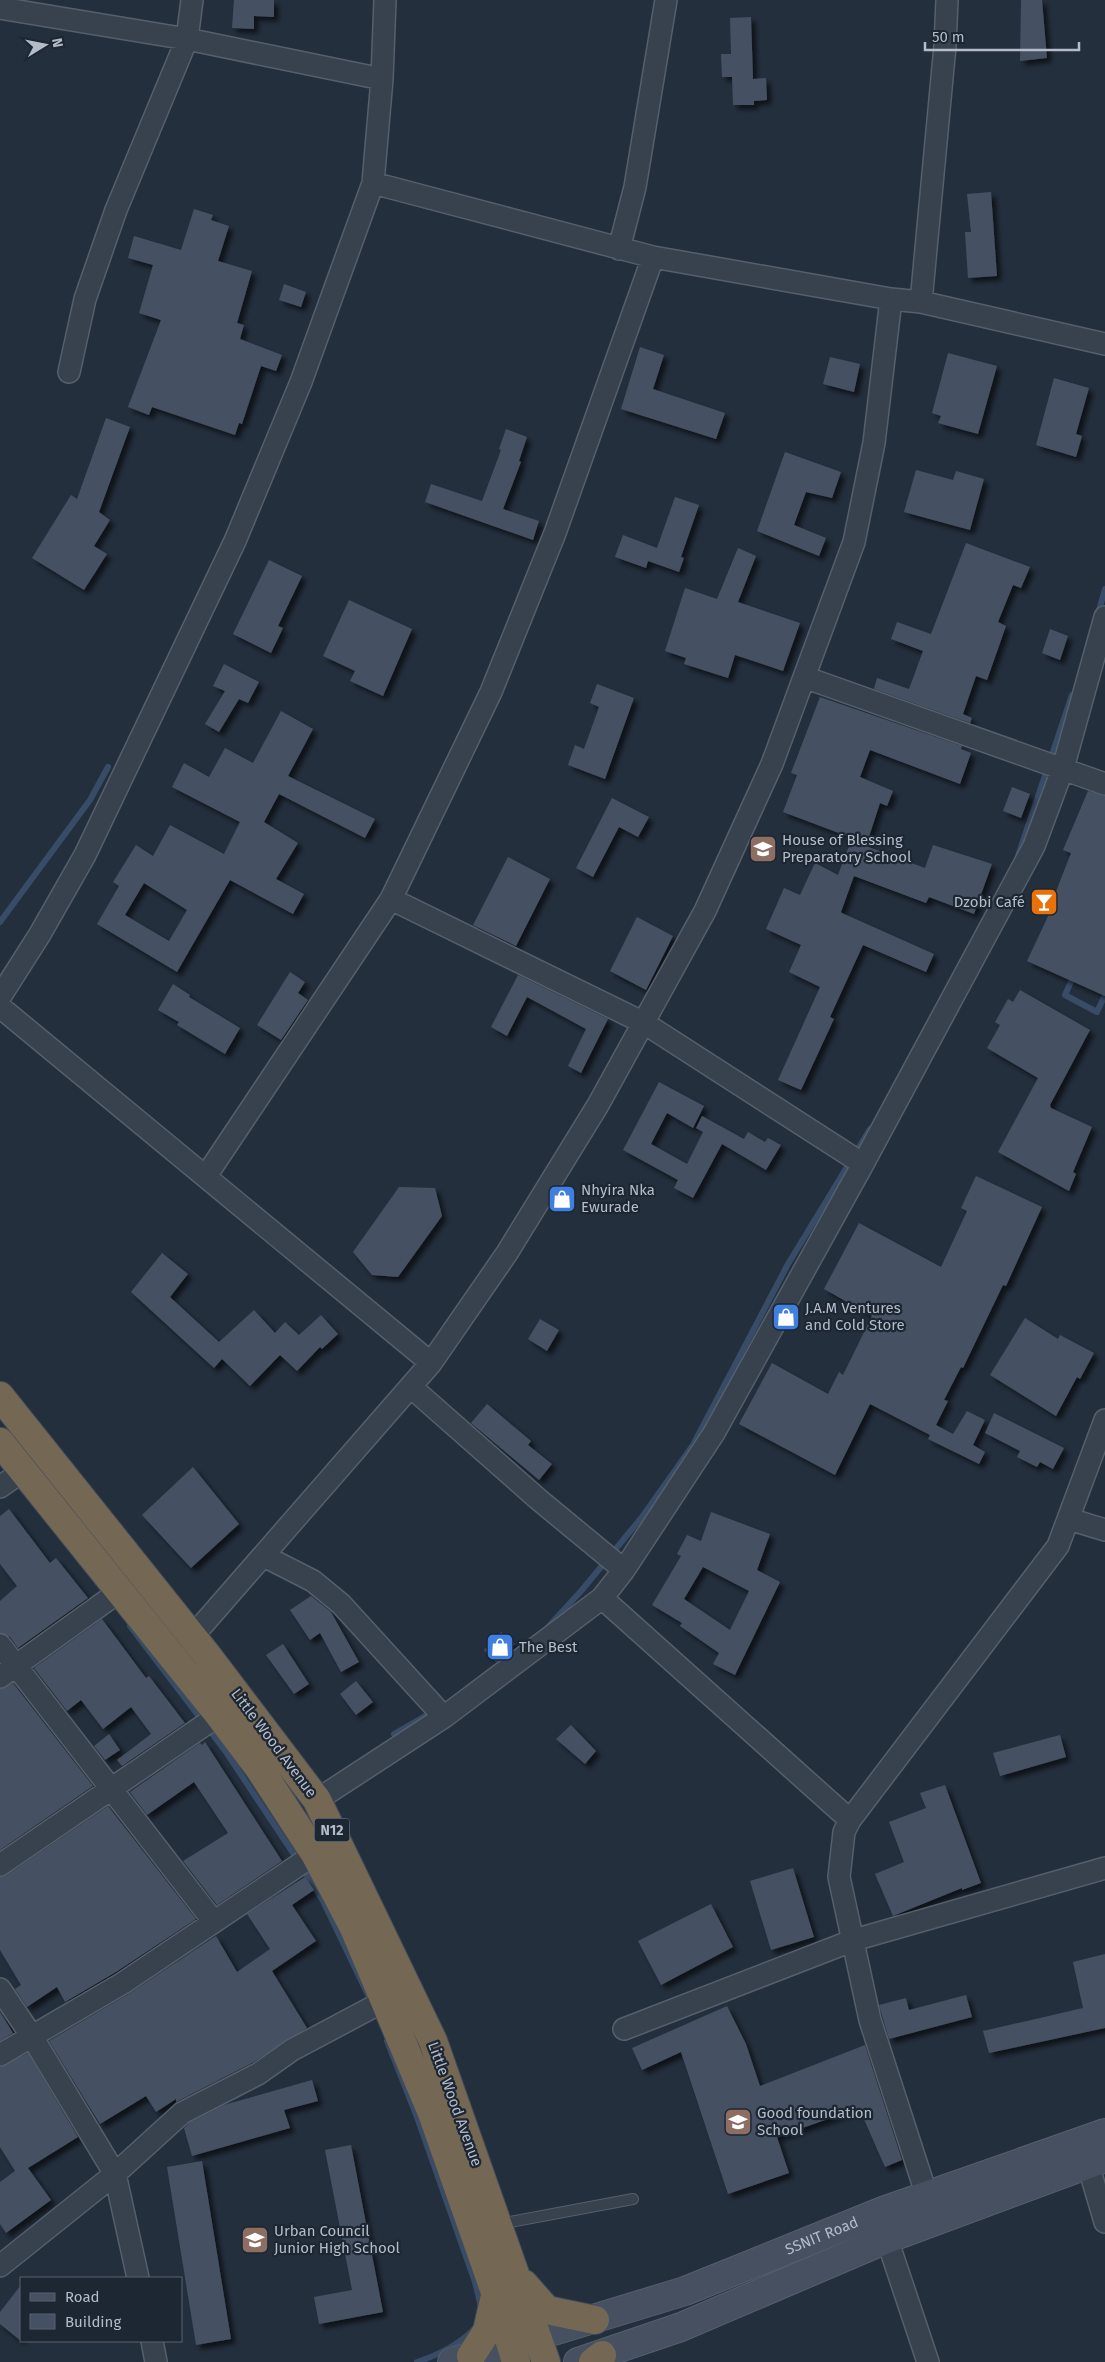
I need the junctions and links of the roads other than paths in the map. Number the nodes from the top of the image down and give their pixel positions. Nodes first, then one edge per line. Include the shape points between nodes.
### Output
1 (192, 0) edge
2 (385, 0) edge
3 (666, 0) edge
4 (947, 0) edge
5 (0, 8) edge
6 (187, 39) junction
7 (382, 79) junction
8 (373, 183) junction
9 (619, 249) junction
10 (653, 256) junction
11 (891, 299) junction
12 (922, 302) junction
13 (1105, 344) edge
14 (69, 372) dead end
15 (1105, 617) edge
16 (804, 677) junction
17 (1063, 768) junction
18 (1105, 784) edge
19 (391, 899) junction
20 (0, 997) edge
21 (0, 1008) edge
22 (644, 1023) junction
23 (863, 1164) junction
24 (206, 1176) junction
25 (431, 1363) junction
26 (411, 1387) junction
27 (0, 1396) edge
28 (1105, 1420) edge
29 (0, 1442) edge
30 (23, 1471) junction
31 (0, 1487) edge
32 (1070, 1519) junction
33 (1105, 1530) edge
34 (264, 1556) junction
35 (624, 1570) junction
36 (120, 1591) junction
37 (602, 1598) junction
38 (192, 1638) junction
39 (0, 1645) edge
40 (8, 1672) edge
41 (218, 1715) junction
42 (444, 1717) junction
43 (112, 1789) junction
44 (317, 1800) junction
45 (850, 1820) junction
46 (315, 1854) junction
47 (0, 1864) edge
48 (1105, 1868) edge
49 (214, 1922) junction
50 (854, 1940) junction
51 (0, 1989) edge
52 (386, 2000) junction
53 (624, 2029) dead end
54 (31, 2035) junction
55 (0, 2055) edge
56 (1105, 2133) edge
57 (1097, 2161) edge
58 (115, 2174) junction
59 (927, 2196) junction
60 (633, 2199) dead end
61 (1105, 2222) edge
62 (498, 2224) junction
63 (887, 2239) junction
64 (0, 2266) edge
65 (516, 2273) junction
66 (138, 2277) edge
67 (495, 2292) junction
68 (595, 2320) junction
69 (538, 2336) junction
70 (152, 2342) edge
71 (513, 2353) edge
72 (462, 2359) edge
73 (591, 2360) edge
74 (156, 2362) edge
75 (546, 2362) edge
76 (928, 2362) edge

1 - 6 street
2 - 7 street
3 - 9 street via 636,187
4 - 12 street via 946,46
5 - 6 street
6 - 7 street
6 - 14 street via 110,228 85,299
7 - 8 street
8 - 9 street
8 - 20 street via 301,382 235,542 85,855
9 - 10 street
10 - 11 street
10 - 19 street via 555,533 491,692
11 - 12 street
11 - 16 street via 874,443 854,542
12 - 13 street
15 - 17 street
16 - 17 street
16 - 22 street via 772,764 713,894
17 - 18 street
17 - 23 street via 1034,846
19 - 22 street
19 - 24 street
21 - 24 street
22 - 23 street
22 - 25 street via 507,1253
23 - 35 street via 714,1434
24 - 25 street
25 - 26 street
26 - 34 street
26 - 35 street
27 - 38 highway, Little Wood Avenue / N12
28 - 32 street
29 - 30 highway, Little Wood Avenue / N12
30 - 31 street
30 - 36 highway, Little Wood Avenue / N12
32 - 33 street
32 - 45 street via 1058,1546
34 - 38 street
34 - 42 street via 313,1581 341,1604
35 - 37 street
36 - 40 street
36 - 41 highway, Little Wood Avenue / N12
37 - 42 street
37 - 45 street
38 - 44 highway, Little Wood Avenue / N12
39 - 40 street
40 - 43 street
41 - 43 street
41 - 46 highway, Little Wood Avenue / N12 via 264,1776
42 - 44 street
43 - 47 street
43 - 49 street
44 - 62 highway, Little Wood Avenue / N12 via 433,2041
45 - 50 street via 844,1832 839,1877
46 - 49 street
46 - 52 highway, Little Wood Avenue / N12 via 354,1928
48 - 50 street
49 - 54 street via 123,1983
50 - 53 street
50 - 59 street via 870,2020
51 - 54 street
52 - 58 street via 292,2050 258,2074 182,2113
52 - 67 highway, Little Wood Avenue / N12 via 432,2113
54 - 55 street
54 - 58 street
56 - 59 street, SSNIT Road
57 - 61 street
57 - 63 street, SSNIT Road
58 - 64 street
58 - 66 street
59 - 68 street, SSNIT Road via 685,2291
60 - 62 lane
62 - 65 highway, Little Wood Avenue / N12
63 - 73 street, SSNIT Road via 681,2327
63 - 76 street
65 - 68 highway via 547,2310
65 - 69 highway, Little Wood Avenue / N12
67 - 71 highway, Little Wood Avenue / N12
67 - 72 highway via 487,2331
68 - 69 street, SSNIT Road
69 - 71 street, SSNIT Road
69 - 75 highway, N12
70 - 74 street
71 - 72 street, SSNIT Road

